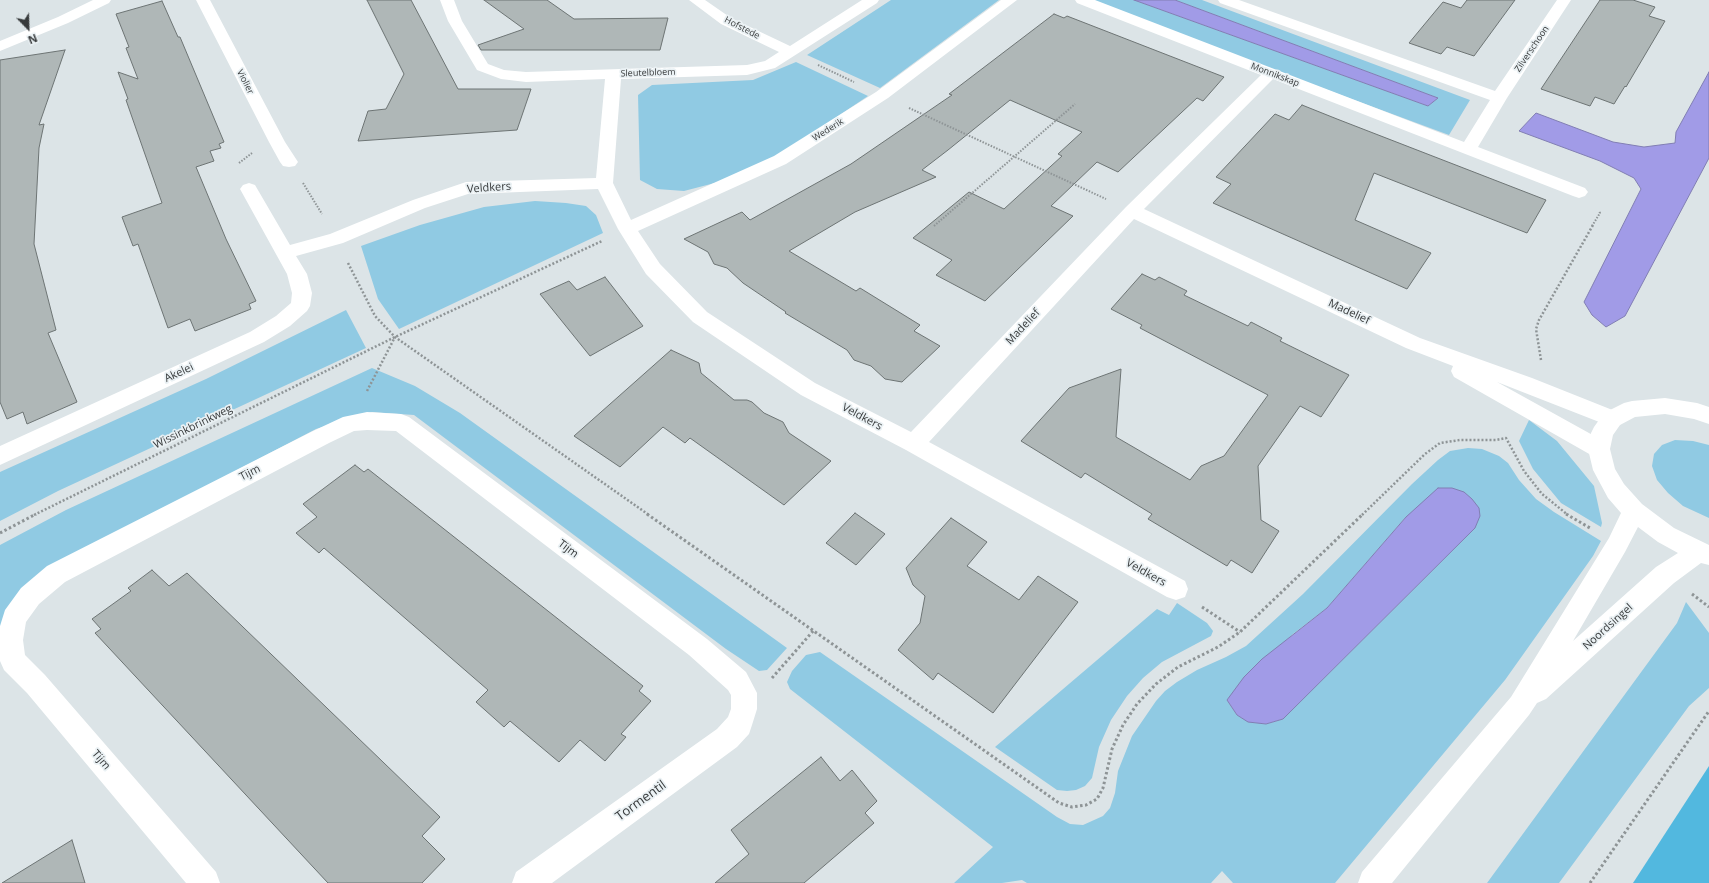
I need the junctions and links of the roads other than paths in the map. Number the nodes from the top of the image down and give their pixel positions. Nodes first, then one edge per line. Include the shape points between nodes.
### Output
1 (104, 0) edge
2 (203, 0) edge
3 (447, 0) edge
4 (696, 0) edge
5 (872, 0) edge
6 (1010, 0) edge
7 (1082, 0) edge
8 (1225, 0) edge
9 (1564, 0) edge
10 (0, 46) edge
11 (791, 52) junction
12 (1270, 74) junction
13 (613, 75) junction
14 (1499, 98) junction
15 (1469, 148) junction
16 (289, 162) road end
17 (604, 183) junction
18 (249, 189) dead end
19 (1579, 192) road end
20 (1132, 211) junction
21 (627, 229) junction
22 (285, 252) junction
23 (1413, 343) junction
24 (1705, 408) edge
25 (1612, 419) junction
26 (914, 444) junction
27 (1599, 449) junction
28 (0, 456) edge
29 (1634, 511) junction
30 (1704, 553) edge
31 (1176, 589) road end
32 (1520, 706) junction
33 (744, 709) joint
34 (205, 883) edge
35 (527, 883) edge
36 (1374, 883) edge

1 - 10 street
2 - 16 street, Violier via 276,142
3 - 13 street, Sleutelbloem via 455,21 482,67 501,74 526,77
4 - 11 street, Hofstede via 726,21
5 - 11 street, Sleutelbloem
6 - 21 street, Wederik via 882,95 780,160
7 - 12 street, Monnikskap
8 - 14 street
9 - 14 street, Zilverschoon
11 - 13 street, Sleutelbloem via 770,65 747,70
12 - 15 street, Monnikskap
12 - 20 street, Madelief
13 - 17 street
14 - 15 street
15 - 19 street, Monnikskap
17 - 21 street, Veldkers
17 - 22 street, Veldkers via 466,188 419,204 336,239
18 - 22 street, Akelei
20 - 23 street, Madelief
20 - 26 street, Madelief
21 - 26 street, Veldkers via 653,268 700,316 808,389
22 - 28 street, Akelei via 297,274 302,292 300,306 283,320 257,337
23 - 25 street, Madelief
23 - 27 street, Madelief
24 - 25 street via 1664,406 1632,409
25 - 27 street via 1602,433
26 - 31 street, Veldkers
27 - 29 street via 1604,470 1616,490
29 - 30 street via 1666,535
29 - 32 street, Noordsingel via 1617,545
30 - 32 street, Noordsingel via 1665,575
32 - 36 street, Noordsingel
33 - 34 street, Tijm via 744,693 738,681 698,647 401,423 351,423 56,574 30,596 14,618 10,640 13,661 36,684
33 - 35 street, Tormentil via 739,725 727,738

